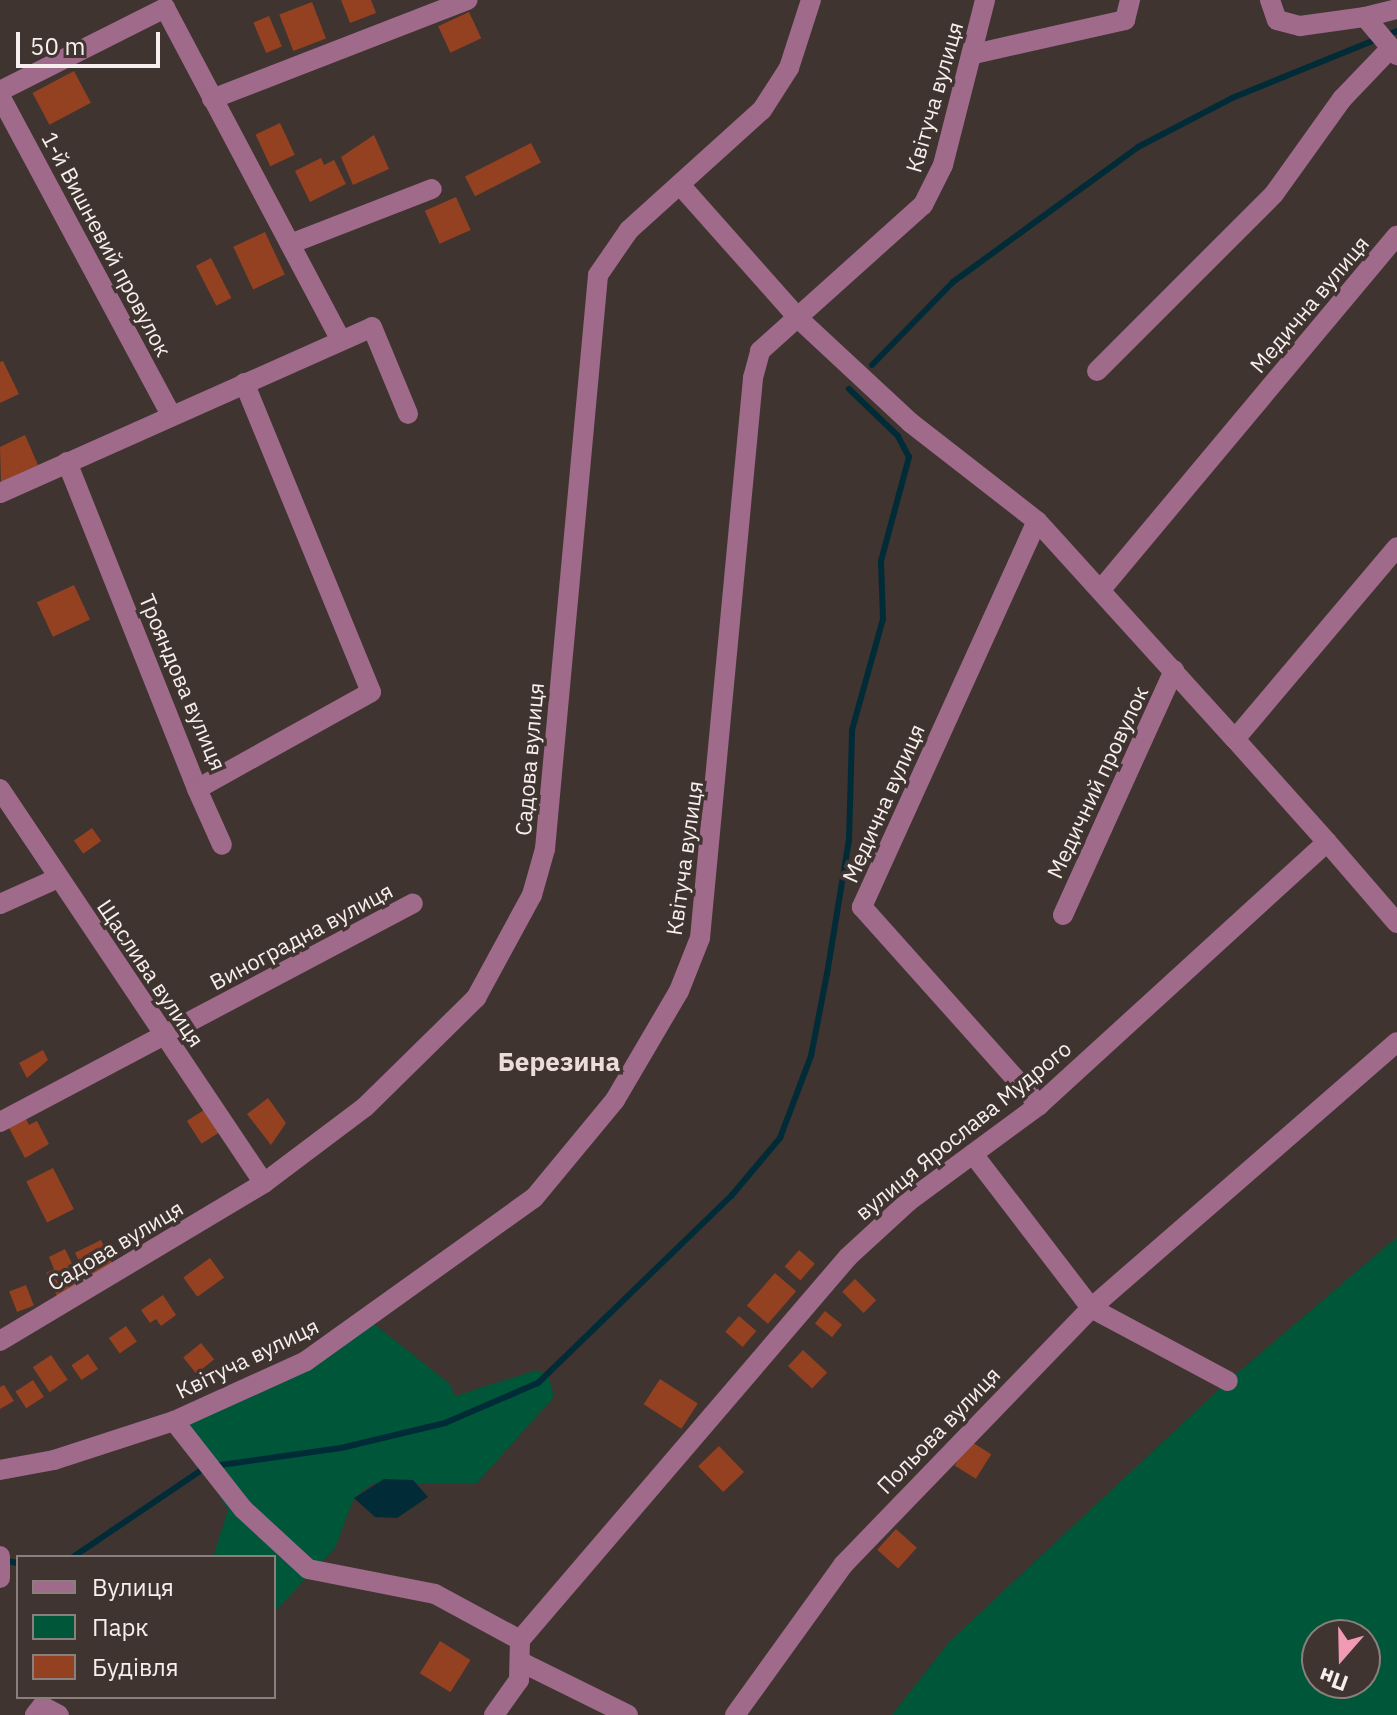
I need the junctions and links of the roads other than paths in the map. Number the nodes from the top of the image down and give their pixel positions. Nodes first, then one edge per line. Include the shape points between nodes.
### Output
1 (467, 0) edge
2 (811, 0) edge
3 (985, 0) edge
4 (1130, 0) edge
5 (1270, 0) edge
6 (1397, 9) edge
7 (1365, 17) junction
8 (1394, 52) edge
9 (974, 54) junction
10 (0, 94) edge
11 (212, 99) junction
12 (681, 186) junction
13 (432, 189) dead end
14 (1397, 236) edge
15 (290, 244) junction
16 (799, 319) junction
17 (341, 340) junction
18 (1097, 371) dead end
19 (244, 383) junction
20 (408, 414) dead end
21 (171, 415) junction
22 (67, 462) junction
23 (0, 493) edge
24 (1037, 521) junction
25 (1397, 547) edge
26 (1103, 587) junction
27 (1174, 670) junction
28 (1235, 739) junction
29 (0, 789) edge
30 (197, 789) junction
31 (1327, 842) junction
32 (222, 845) dead end
33 (58, 878) junction
34 (413, 903) dead end
35 (0, 904) edge
36 (1063, 915) dead end
37 (1397, 923) edge
38 (164, 1036) junction
39 (1397, 1042) edge
40 (1039, 1105) junction
41 (0, 1122) edge
42 (973, 1154) junction
43 (264, 1183) junction
44 (1091, 1308) junction
45 (0, 1341) edge
46 (1228, 1381) dead end
47 (174, 1421) junction
48 (0, 1470) edge
49 (0, 1556) edge
50 (0, 1578) edge
51 (520, 1640) junction
52 (523, 1663) junction
53 (35, 1715) edge
54 (59, 1715) edge
55 (494, 1715) edge
56 (628, 1715) edge
57 (735, 1715) edge

1 - 11 street
2 - 12 street, Садова вулиця via 789,68 762,110
3 - 9 street, Квітуча вулиця
4 - 9 street via 1125,20
5 - 7 street via 1277,20 1300,26
6 - 7 street
7 - 8 street
8 - 18 street via 1342,99 1274,194
9 - 16 street, Квітуча вулиця via 943,165 923,205
10 - 11 street via 165,8
10 - 21 street, 1-й Вишневий провулок
11 - 15 street
12 - 16 street
12 - 43 street, Садова вулиця via 629,230 598,275 551,814 532,895 456,1024 365,1107
13 - 15 street
14 - 26 street, Медична вулиця
15 - 17 street
16 - 24 street via 911,423
16 - 47 street, Квітуча вулиця via 760,351 753,378 710,878 700,938 679,991 615,1100 566,1166 534,1198 306,1361
17 - 19 street
17 - 20 street via 372,327
19 - 21 street
19 - 30 street, Трояндова вулиця via 371,692
21 - 22 street
22 - 23 street
22 - 30 street, Трояндова вулиця
24 - 26 street
24 - 40 street, Медична вулиця via 862,907
25 - 28 street
26 - 27 street
27 - 28 street
27 - 36 street, Медичний провулок
28 - 31 street
29 - 33 street, Щаслива вулиця
30 - 32 street
31 - 37 street
31 - 40 street, вулиця Ярослава Мудрого
33 - 35 street
33 - 38 street, Щаслива вулиця
34 - 38 street, Виноградна вулиця
38 - 41 street, Виноградна вулиця
38 - 43 street, Щаслива вулиця
39 - 44 street, Польова вулиця
40 - 42 street, вулиця Ярослава Мудрого
42 - 44 street
42 - 51 street, вулиця Ярослава Мудрого via 848,1257
43 - 45 street, Садова вулиця
44 - 46 street
44 - 57 street, Польова вулиця via 843,1565
47 - 48 street, Квітуча вулиця via 54,1460
47 - 51 street via 243,1509 308,1569 435,1594
49 - 50 street
51 - 52 street
52 - 55 street
52 - 56 street
53 - 54 street via 42,1706

